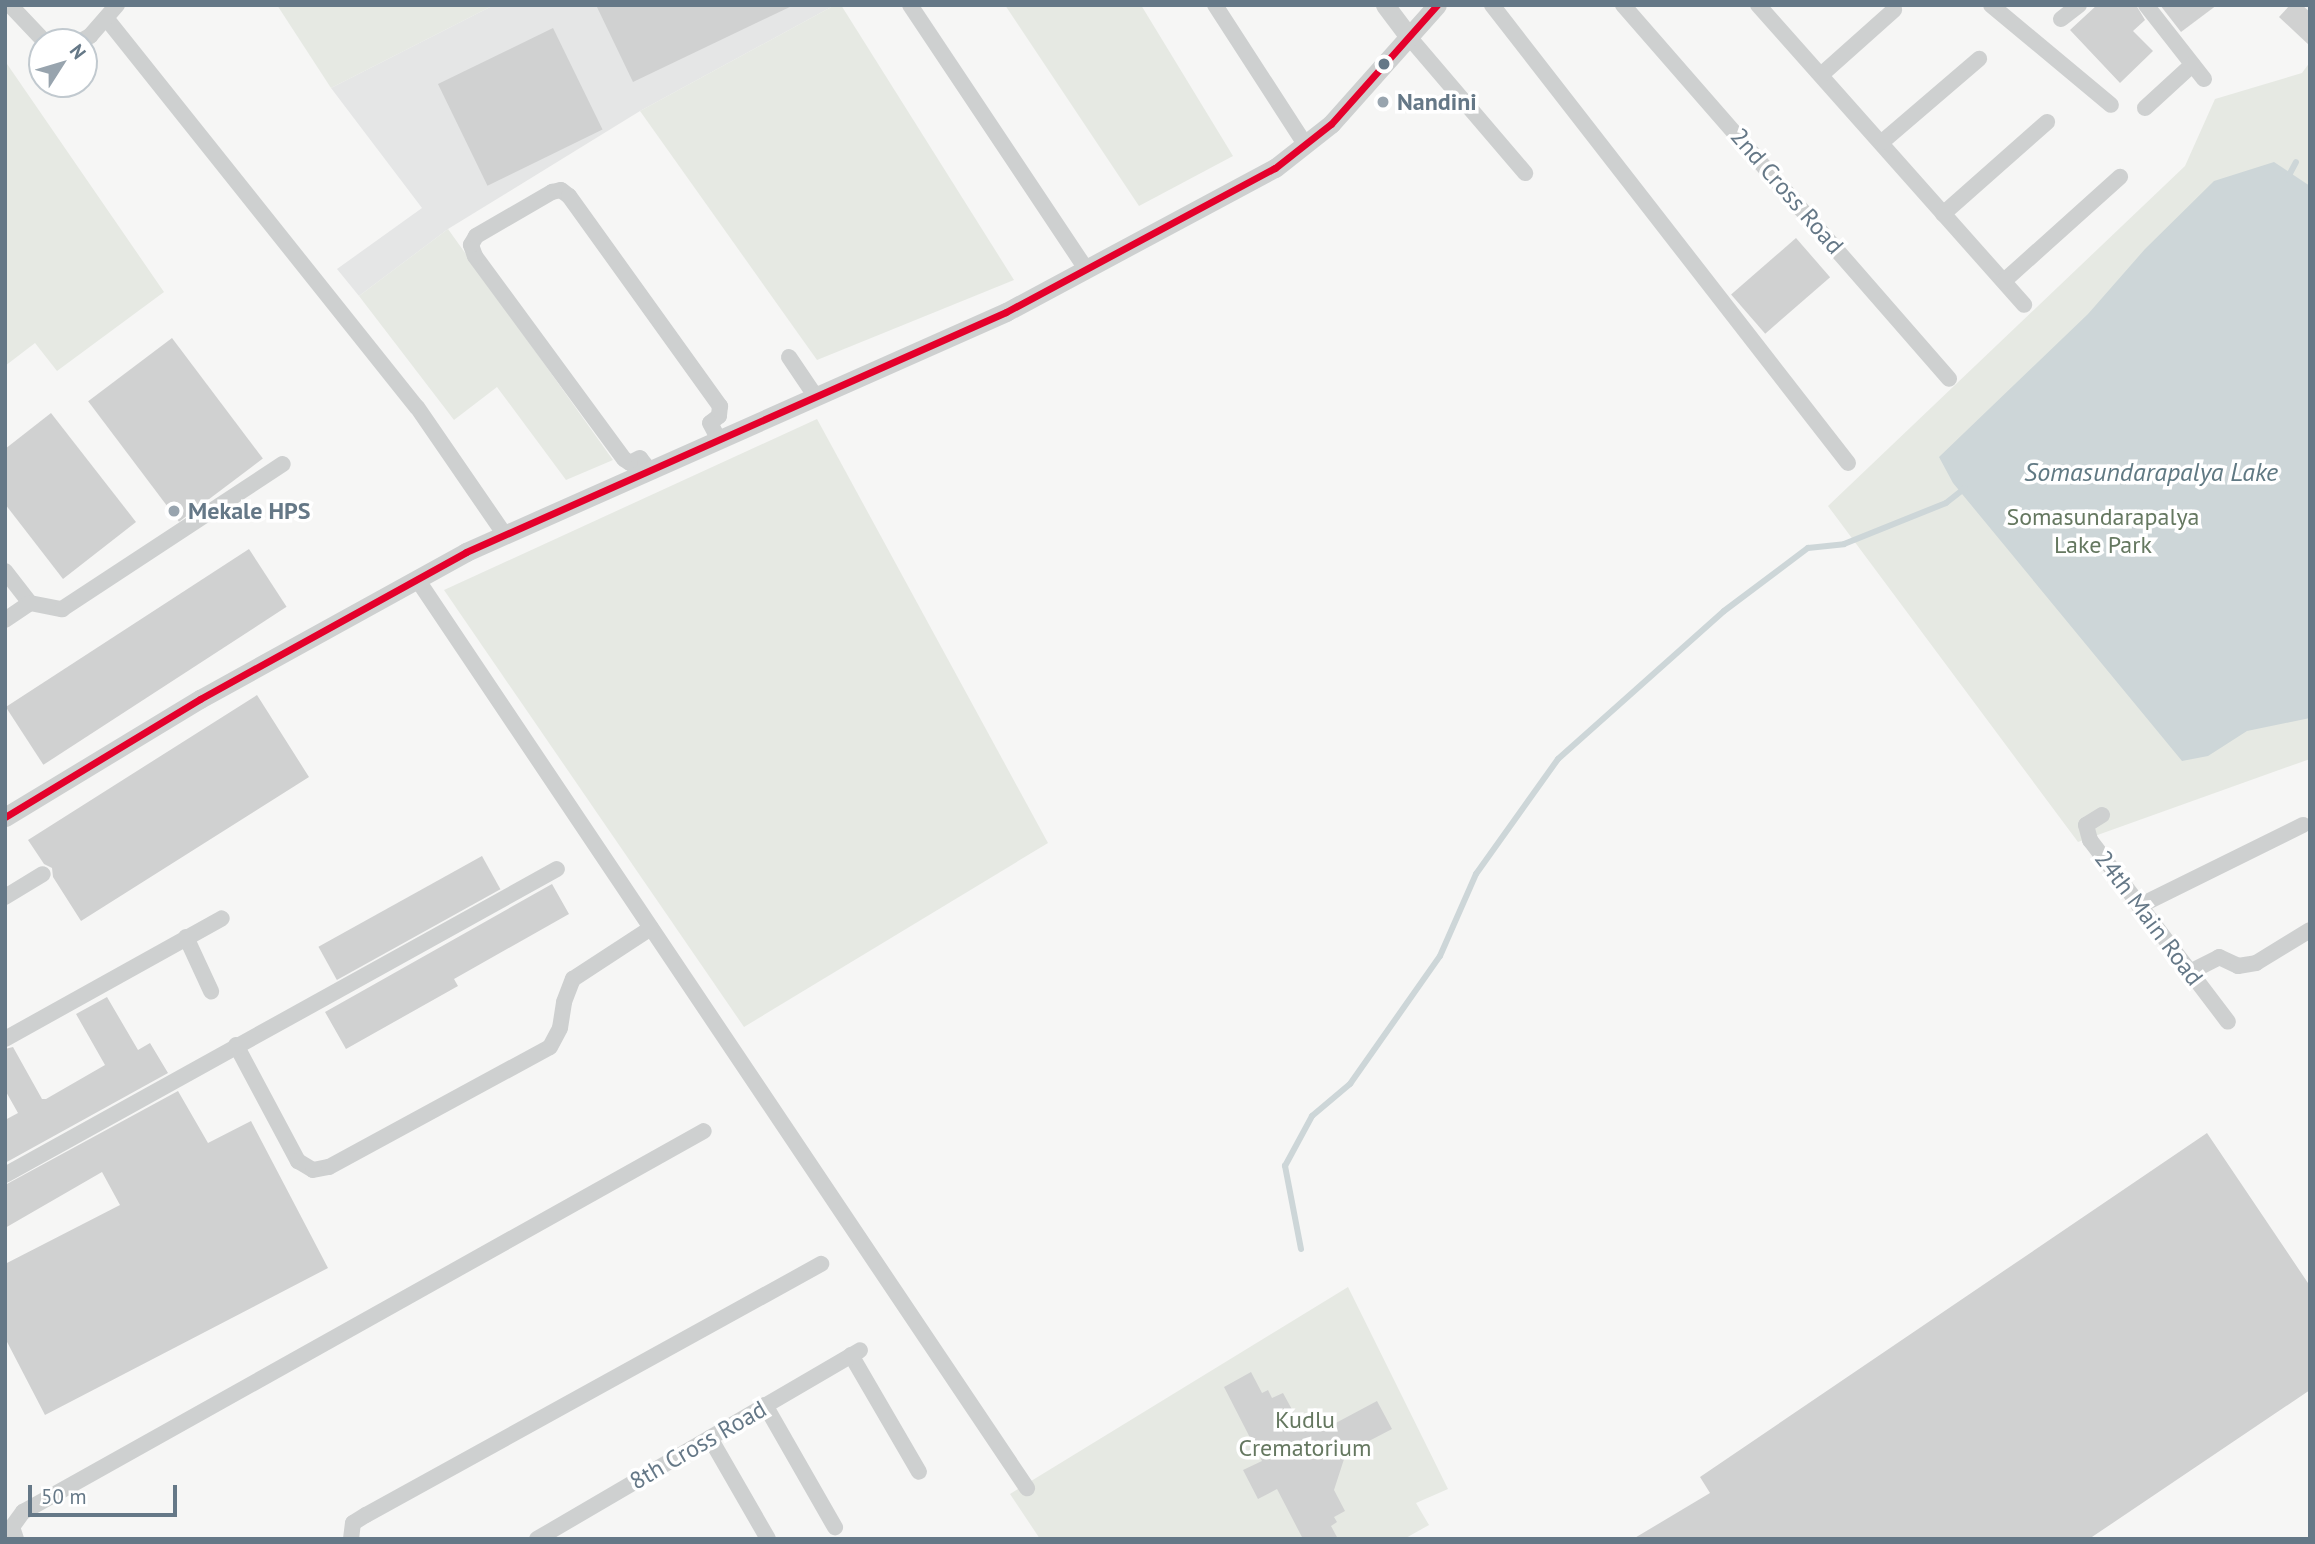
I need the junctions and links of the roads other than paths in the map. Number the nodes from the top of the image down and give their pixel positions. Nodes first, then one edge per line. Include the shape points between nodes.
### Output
1 (910, 5) edge
2 (1215, 5) edge
3 (1385, 5) edge
4 (1437, 5) edge
5 (1492, 5) edge
6 (1758, 5) edge
7 (1992, 5) edge
8 (2080, 5) edge
9 (2146, 5) edge
10 (1626, 6) edge
11 (21, 9) edge
12 (1894, 10) dead end
13 (112, 11) edge
14 (2061, 19) dead end
15 (35, 28) edge
16 (97, 28) edge
17 (1409, 37) junction
18 (1979, 59) dead end
19 (2192, 65) junction
20 (1821, 75) junction
21 (2204, 79) dead end
22 (2111, 105) dead end
23 (2145, 107) dead end
24 (2047, 122) dead end
25 (1882, 142) junction
26 (1305, 144) junction
27 (1525, 173) dead end
28 (2120, 177) dead end
29 (1943, 214) junction
30 (1086, 269) junction
31 (2004, 281) junction
32 (2024, 305) dead end
33 (789, 357) dead end
34 (1949, 379) dead end
35 (816, 397) junction
36 (719, 440) junction
37 (1848, 463) dead end
38 (283, 464) dead end
39 (650, 471) junction
40 (505, 535) junction
41 (5, 571) edge
42 (417, 579) junction
43 (30, 603) junction
44 (5, 620) edge
45 (2102, 815) dead end
46 (5, 817) edge
47 (2303, 825) dead end
48 (557, 869) dead end
49 (43, 874) dead end
50 (5, 897) edge
51 (2139, 905) junction
52 (222, 918) dead end
53 (651, 928) junction
54 (2310, 930) edge
55 (186, 937) junction
56 (2190, 972) junction
57 (211, 991) dead end
58 (2228, 1022) dead end
59 (5, 1039) edge
60 (236, 1045) junction
61 (704, 1131) dead end
62 (5, 1175) edge
63 (821, 1265) dead end
64 (765, 1405) junction
65 (710, 1438) junction
66 (919, 1472) dead end
67 (1027, 1488) dead end
68 (835, 1527) dead end
69 (16, 1539) edge
70 (351, 1539) edge
71 (537, 1539) edge
72 (768, 1539) edge

1 - 30 street
2 - 26 street
3 - 17 street
4 - 17 street
5 - 37 street
6 - 20 street
7 - 22 street
8 - 14 street
9 - 19 street
10 - 34 street, 2nd Cross Road
11 - 15 street
12 - 20 street
13 - 16 street
13 - 40 street via 417,407
17 - 26 street via 1331,124
17 - 27 street
18 - 25 street
19 - 21 street
19 - 23 street
20 - 25 street
24 - 29 street
25 - 29 street
26 - 30 street via 1275,168
28 - 31 street
29 - 31 street
30 - 35 street via 1006,312
31 - 32 street
33 - 35 street
35 - 36 street
36 - 39 street
36 - 39 street via 710,423 719,416 720,406 569,196 561,190 552,192 476,236 471,245 624,459 630,463 639,458
38 - 43 street via 62,609
39 - 40 street
40 - 42 street
41 - 43 street
42 - 46 street via 200,698
42 - 53 street
43 - 44 street
45 - 51 street, 24th Main Road via 2087,825 2090,840
47 - 51 street
48 - 60 street
49 - 50 street
51 - 56 street, 24th Main Road
52 - 55 street
53 - 60 street via 573,979 561,1028 550,1047 329,1167 313,1170 298,1161
53 - 67 street
54 - 56 street via 2256,963 2238,965 2219,957
55 - 57 street
55 - 59 street
56 - 58 street, 24th Main Road
60 - 62 street
61 - 69 street via 23,1512 12,1527
63 - 70 street via 366,1514 353,1523
64 - 65 street, 8th Cross Road
64 - 66 street, 8th Cross Road via 855,1353
64 - 68 street
65 - 71 street, 8th Cross Road
65 - 72 street

